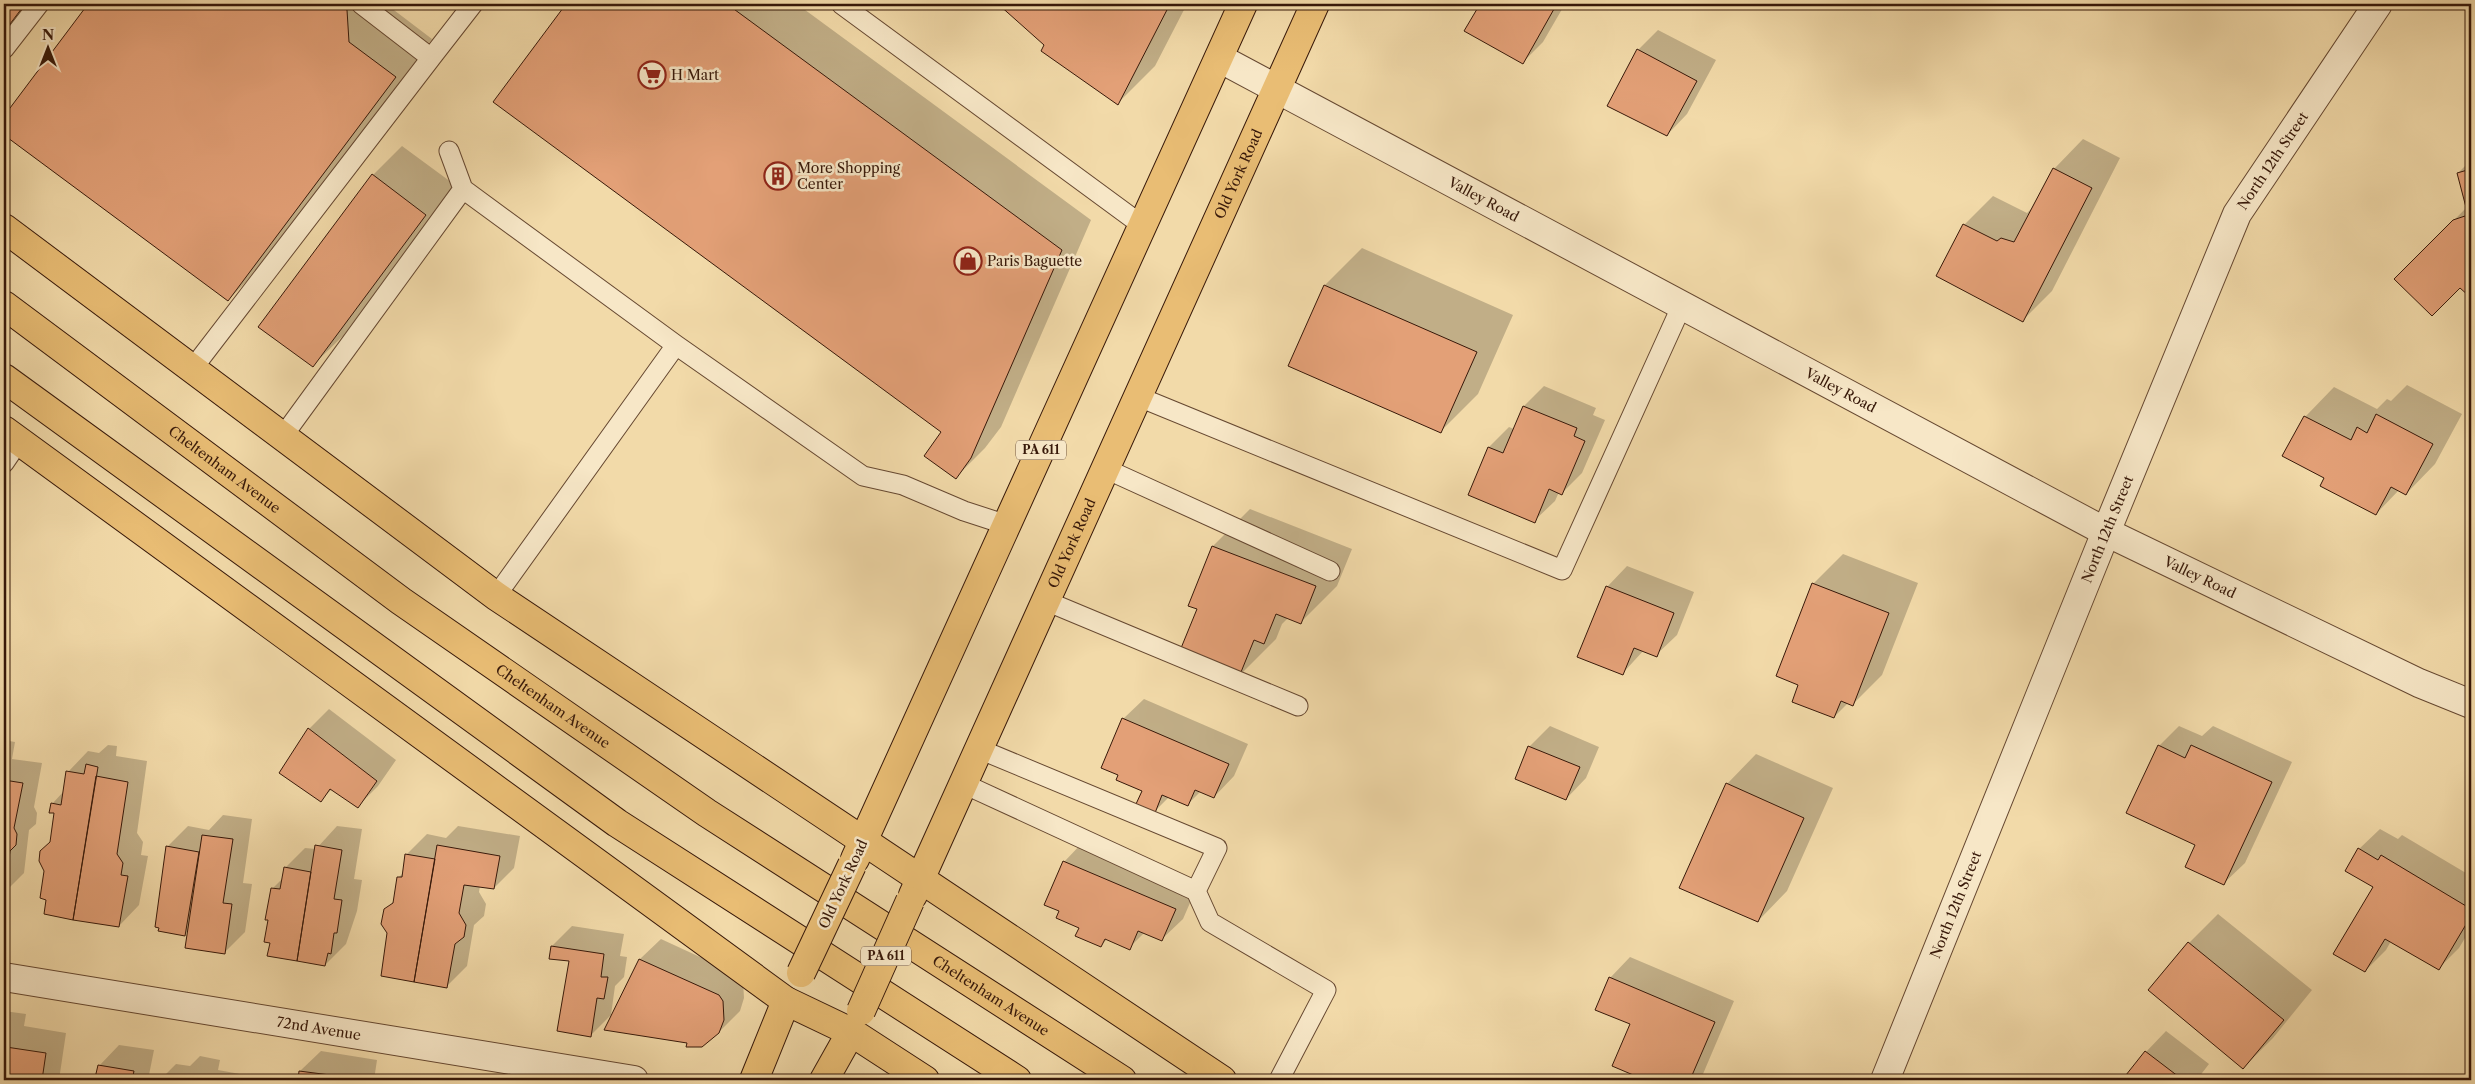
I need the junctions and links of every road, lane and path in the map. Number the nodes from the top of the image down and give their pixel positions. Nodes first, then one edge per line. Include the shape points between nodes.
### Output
1 (39, 4) edge
2 (361, 4) edge
3 (473, 4) edge
4 (841, 4) edge
5 (1243, 4) edge
6 (1315, 4) edge
7 (2378, 4) edge
8 (4, 49) edge
9 (431, 58) junction
10 (1219, 58) junction
11 (1278, 88) junction
12 (449, 151) dead end
13 (463, 189) junction
14 (1143, 226) junction
15 (4, 228) edge
16 (4, 305) edge
17 (1682, 305) junction
18 (676, 345) junction
19 (192, 368) junction
20 (4, 378) edge
21 (1139, 397) junction
22 (11, 435) edge
23 (283, 436) junction
24 (4, 463) edge
25 (1106, 469) junction
26 (1007, 525) junction
27 (2106, 532) junction
28 (1330, 571) dead end
29 (496, 596) junction
30 (1046, 601) junction
31 (2471, 704) edge
32 (1298, 706) dead end
33 (979, 749) junction
34 (964, 784) junction
35 (858, 854) junction
36 (916, 890) junction
37 (1196, 891) junction
38 (4, 977) edge
39 (786, 1001) junction
40 (856, 1022) junction
41 (634, 1080) edge
42 (754, 1080) edge
43 (824, 1080) edge
44 (925, 1080) edge
45 (1017, 1080) edge
46 (1122, 1080) edge
47 (1222, 1080) edge
48 (1279, 1080) edge
49 (1885, 1080) edge

1 - 8 lane
2 - 9 lane
3 - 9 lane
4 - 14 lane
5 - 10 main road, Old York Road / PA 611
6 - 11 main road, Old York Road / PA 611
7 - 27 street, North 12th Street via 2237,214
9 - 19 lane
10 - 11 street, Valley Road
10 - 14 main road, Old York Road / PA 611
11 - 17 street, Valley Road
11 - 21 main road, Old York Road / PA 611
12 - 13 lane
13 - 18 lane
13 - 23 lane
14 - 26 main road, Old York Road / PA 611
15 - 19 main road
16 - 46 main road, Cheltenham Avenue via 401,601 707,812
17 - 21 lane via 1562,570
17 - 27 street, Valley Road
18 - 26 lane via 863,476 903,485
18 - 29 lane
19 - 23 main road
20 - 45 main road via 616,824
21 - 25 main road, Old York Road / PA 611
22 - 24 lane
22 - 39 main road
23 - 29 main road
25 - 28 lane
25 - 30 main road, Old York Road / PA 611
26 - 35 main road, Old York Road / PA 611
27 - 31 street, Valley Road via 2419,684
27 - 49 street, North 12th Street
29 - 35 main road
30 - 32 lane
30 - 33 main road, Old York Road / PA 611
33 - 34 main road, Old York Road / PA 611
33 - 37 lane via 1217,848
34 - 36 main road, Old York Road / PA 611
34 - 37 lane
35 - 36 main road
35 - 39 main road, Old York Road / PA 611, bridge
36 - 40 main road, Old York Road / PA 611, bridge
36 - 47 main road
37 - 48 lane via 1210,922 1326,990
38 - 41 street, 72nd Avenue
39 - 40 main road
39 - 42 main road, Old York Road / PA 611
40 - 43 main road, Old York Road / PA 611
40 - 44 main road

